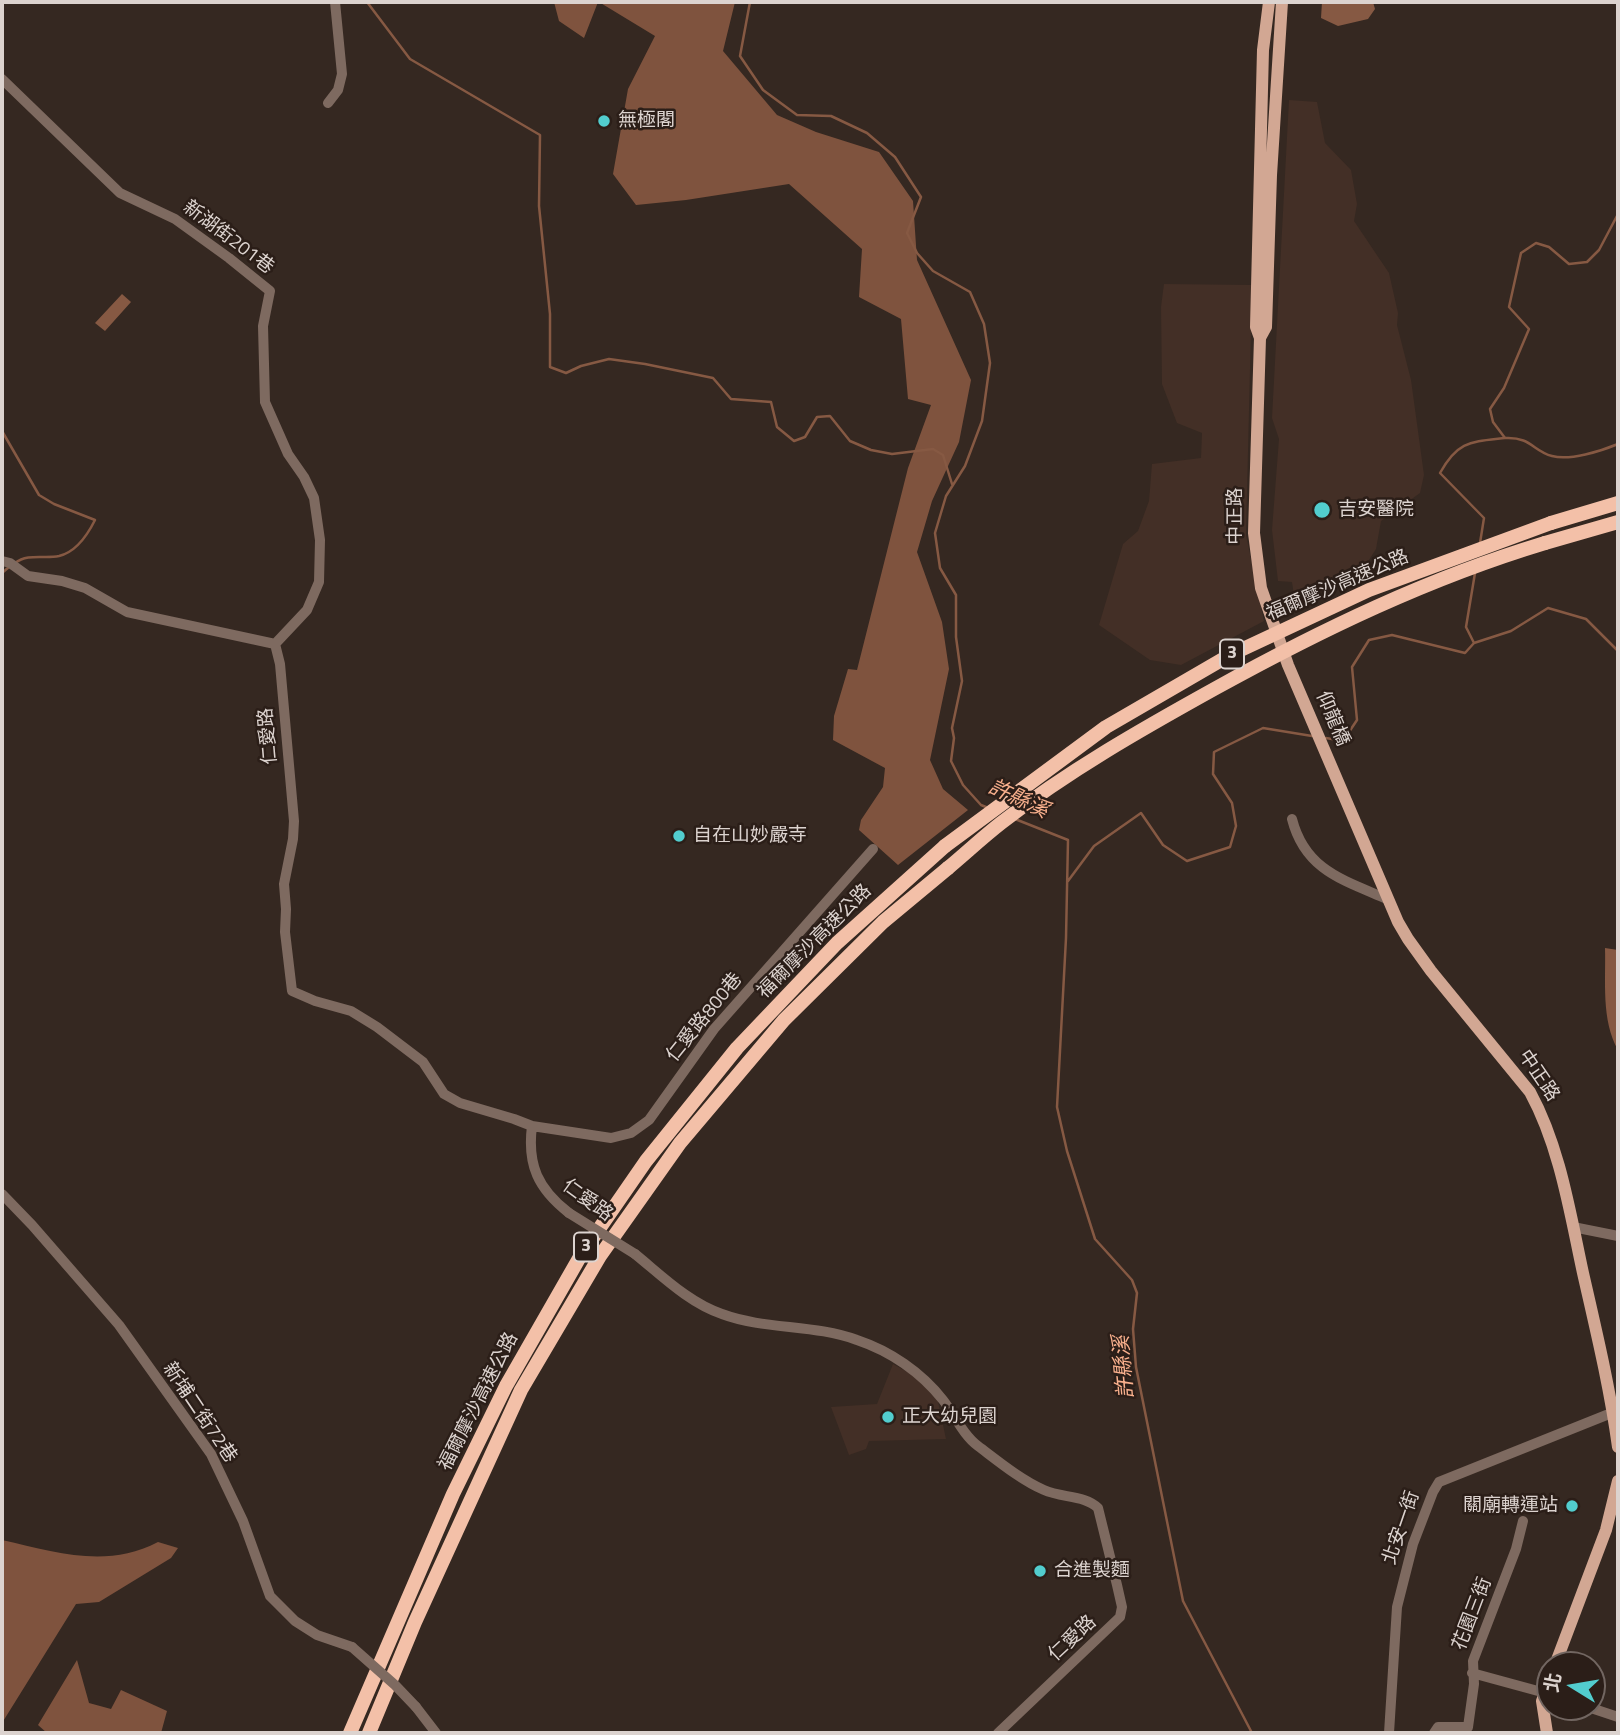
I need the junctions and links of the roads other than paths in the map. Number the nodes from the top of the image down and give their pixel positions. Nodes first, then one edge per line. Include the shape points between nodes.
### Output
1 (335, 2) edge
2 (1269, 2) edge
3 (1282, 2) edge
4 (2, 79) edge
5 (328, 103) dead end
6 (1260, 338) junction
7 (1618, 503) edge
8 (1618, 522) edge
9 (6, 562) edge
10 (275, 643) junction
11 (1297, 686) joint
12 (1331, 767) joint
13 (1292, 819) dead end
14 (873, 849) dead end
15 (1387, 899) junction
16 (532, 1126) junction
17 (2, 1194) edge
18 (1573, 1227) junction
19 (1618, 1236) edge
20 (1614, 1412) junction
21 (1618, 1447) edge
22 (1618, 1481) edge
23 (1523, 1521) dead end
24 (1560, 1651) edge
25 (1472, 1673) junction
26 (1536, 1691) edge
27 (350, 1733) edge
28 (369, 1733) edge
29 (436, 1733) edge
30 (998, 1733) edge
31 (1389, 1733) edge
32 (1434, 1733) edge

1 - 5 street via 342,74
2 - 6 main road, 中正路 via 1256,327
3 - 6 main road, 中正路 via 1266,327
4 - 10 street, 新湖街201巷 via 120,192 175,219 270,292 263,326 265,402 313,498 320,540 319,582 307,610
6 - 11 main road, 中正路 via 1255,550 1264,598
7 - 27 highway, 福爾摩沙高速公路 / 3, bridge via 1369,590 1230,655 1106,727 945,846 837,943 737,1048 646,1161 581,1255 506,1386 453,1494
8 - 28 highway, 福爾摩沙高速公路 / 3, bridge via 1508,555 1396,597 1290,647 1121,741 1002,822 883,922 784,1020 680,1143 600,1256 521,1390
9 - 10 street via 28,576 85,588 127,612
10 - 16 street, 仁愛路 via 294,821 284,884 292,990 351,1011 377,1027 424,1062 444,1094
11 - 12 main road, 仰龍橋
12 - 15 main road, 中正路
13 - 15 street via 1297,838 1313,860 1330,874
14 - 16 street, 仁愛路800巷 via 714,1029 649,1120 631,1133 611,1138
15 - 18 main road, 中正路 via 1420,956 1530,1092 1549,1133
16 - 30 street, 仁愛路, bridge via 532,1160 550,1199 635,1254 699,1304 722,1315 855,1339 897,1359 941,1397 975,1443 1045,1490 1098,1508 1122,1607 1120,1617
17 - 29 street, 新埔二街72巷, bridge via 119,1325 211,1454 243,1521 270,1596 317,1635 352,1647 395,1685
18 - 19 street
18 - 20 main road, 中正路
20 - 21 main road, 中正路
20 - 31 street, 北安一街 via 1439,1482 1413,1544 1397,1607
22 - 24 main road via 1606,1530
23 - 25 street, 花園三街 via 1472,1661
25 - 26 street
25 - 32 street, 花園三街 via 1468,1727 1437,1727

